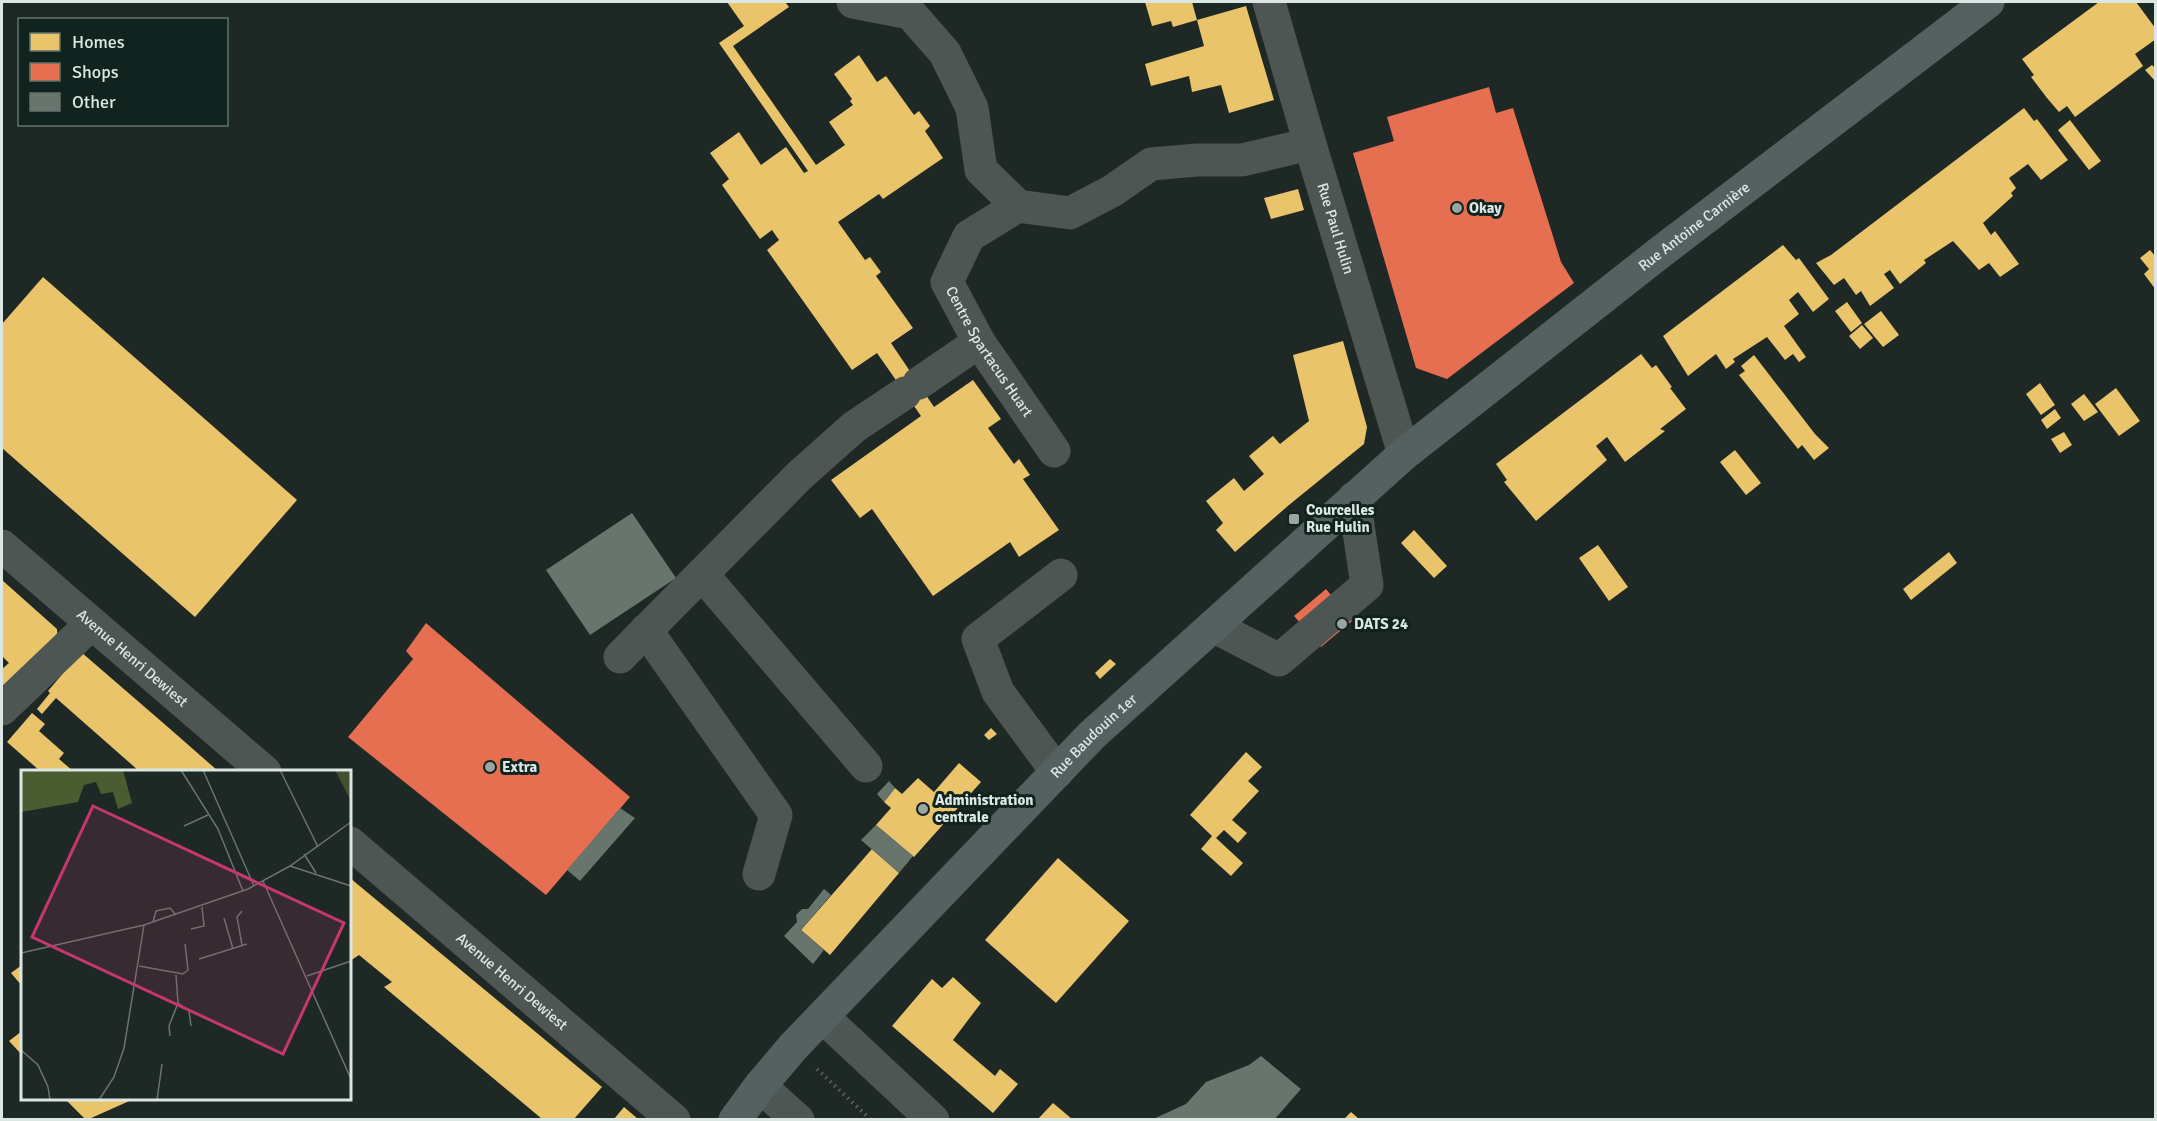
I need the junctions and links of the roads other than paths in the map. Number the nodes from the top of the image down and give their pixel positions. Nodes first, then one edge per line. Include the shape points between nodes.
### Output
1 (853, 2) edge
2 (1269, 2) edge
3 (1988, 2) edge
4 (910, 7) edge
5 (1310, 144) junction
6 (1017, 206) junction
7 (979, 342) junction
8 (1054, 451) dead end
9 (1404, 454) junction
10 (1354, 498) junction
11 (2, 546) edge
12 (702, 574) junction
13 (1061, 575) dead end
14 (91, 624) junction
15 (1213, 626) junction
16 (646, 630) junction
17 (620, 657) dead end
18 (2, 709) edge
19 (866, 766) dead end
20 (264, 770) edge
21 (1057, 772) junction
22 (351, 844) edge
23 (759, 874) dead end
24 (823, 1017) junction
25 (760, 1086) junction
26 (674, 1119) edge
27 (735, 1119) edge
28 (798, 1119) edge
29 (933, 1119) edge

1 - 4 street
2 - 5 street, Rue Paul Hulin
3 - 9 main road, Rue Antoine Carnière
4 - 6 street via 945,53 972,108 981,170
5 - 6 street via 1242,160 1150,164 1070,213
5 - 9 street, Rue Paul Hulin
6 - 7 street, Centre Spartacus Huart via 969,236 947,282
7 - 8 street, Centre Spartacus Huart
7 - 12 street via 854,427 799,476
9 - 10 main road, Rue Baudouin 1er
10 - 15 main road, Rue Baudouin 1er
10 - 15 street via 1367,585 1279,660
11 - 14 street, Avenue Henri Dewiest
12 - 16 street
12 - 19 street
13 - 21 street via 978,639 998,692
14 - 18 street
14 - 20 street, Avenue Henri Dewiest
15 - 21 main road, Rue Baudouin 1er via 1092,735
16 - 17 street
16 - 23 street via 776,815
21 - 24 main road, Rue Baudouin 1er
22 - 26 street, Avenue Henri Dewiest
24 - 25 main road, Rue Baudouin 1er
24 - 29 street
25 - 27 main road, Rue Baudouin 1er
25 - 28 street

